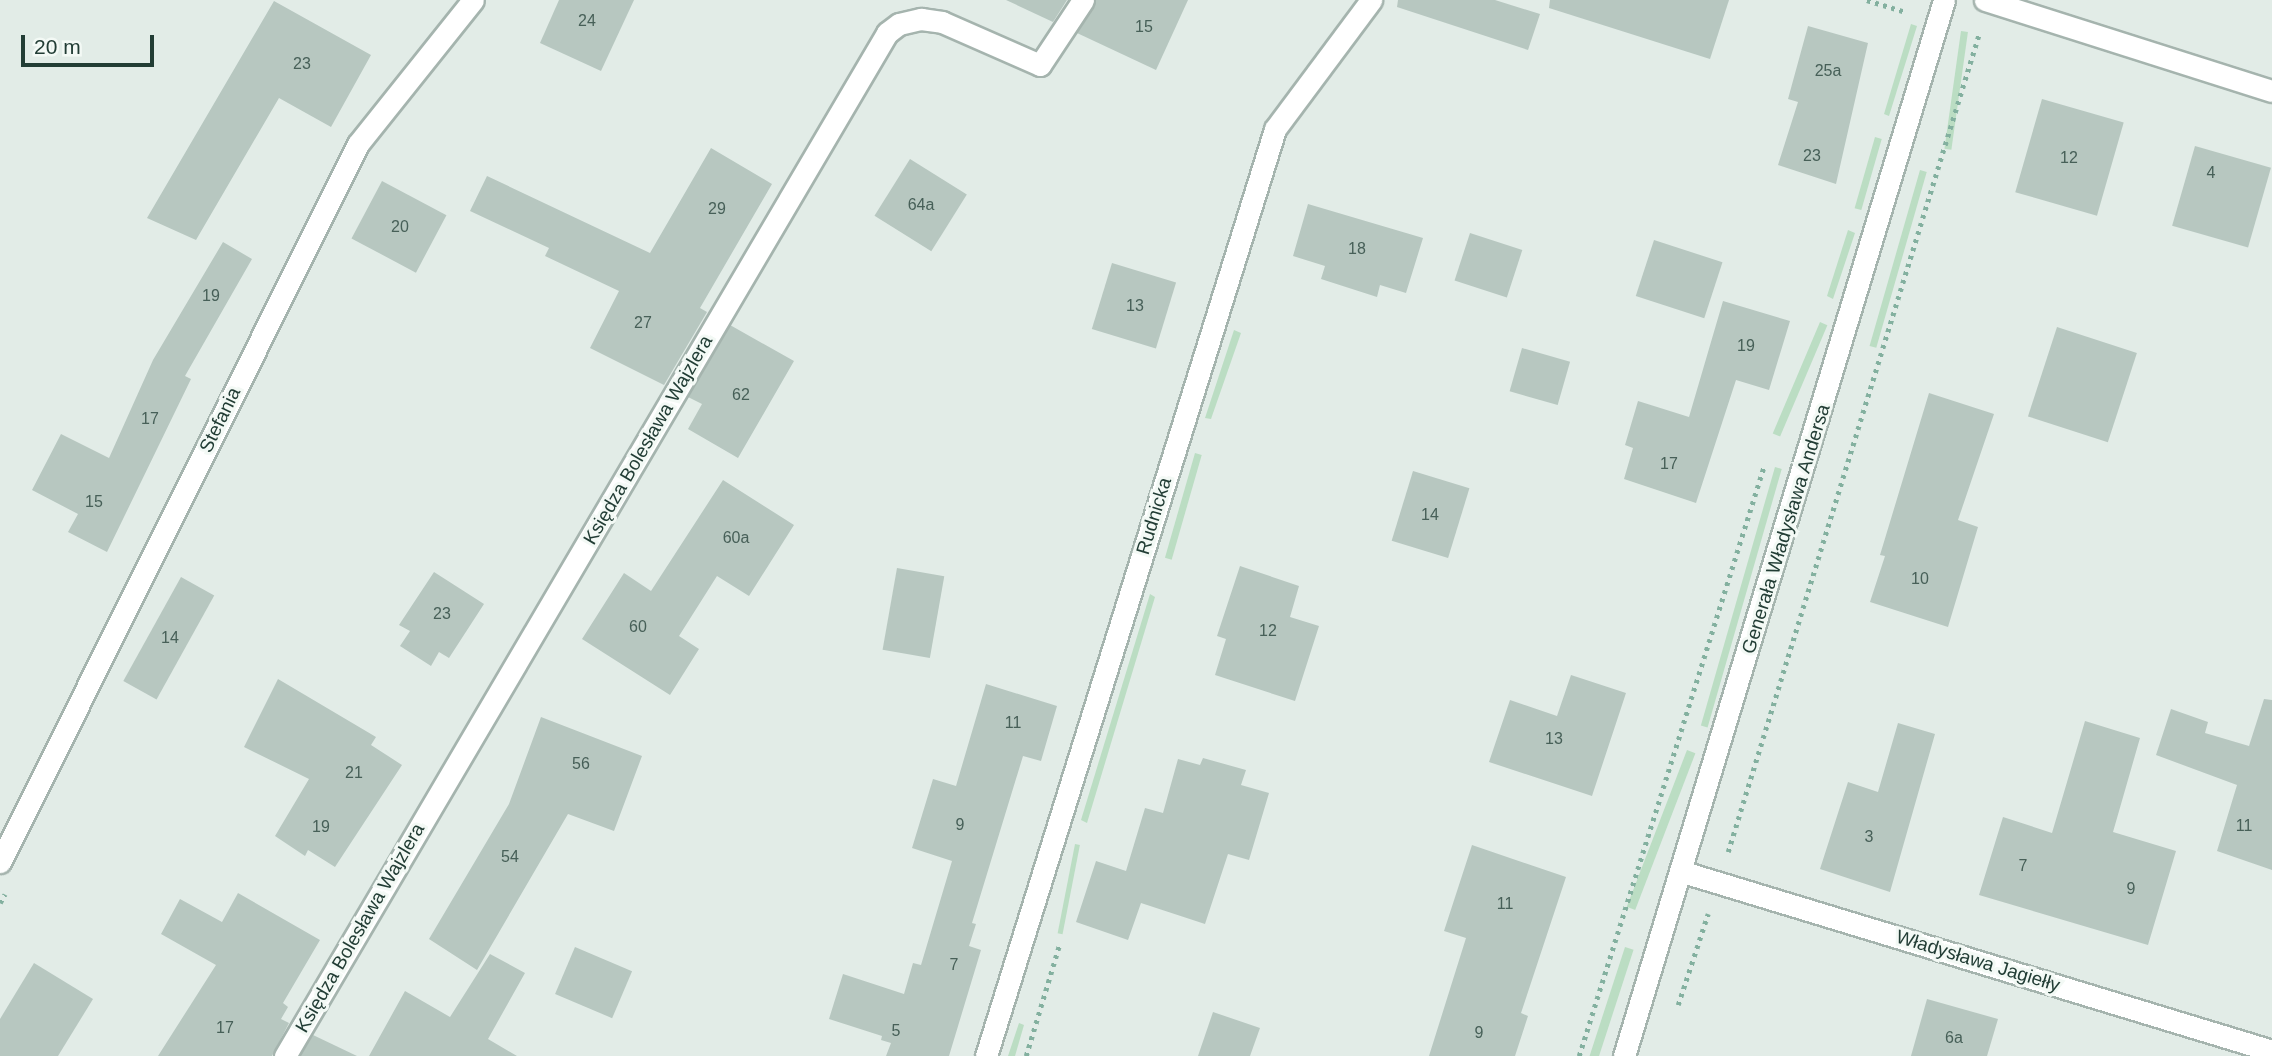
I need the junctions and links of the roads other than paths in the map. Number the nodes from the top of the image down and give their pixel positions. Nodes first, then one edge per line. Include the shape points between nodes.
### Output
1 (473, 0) edge
2 (1083, 0) edge
3 (1371, 0) edge
4 (1944, 0) edge
5 (1987, 1) edge
6 (2272, 91) edge
7 (0, 862) edge
8 (1683, 872) junction
9 (2272, 1051) edge
10 (285, 1056) edge
11 (986, 1056) edge
12 (1624, 1056) edge

1 - 7 street, Stefania via 358,144
2 - 10 street, Księdza Bolesława Wajzlera via 1040,65 942,22 921,19 899,24 887,33
3 - 11 street, Rudnicka via 1275,129
4 - 8 street, Generała Władysława Andersa
5 - 6 street
8 - 9 street, Władysława Jagiełły
8 - 12 street, Generała Władysława Andersa

